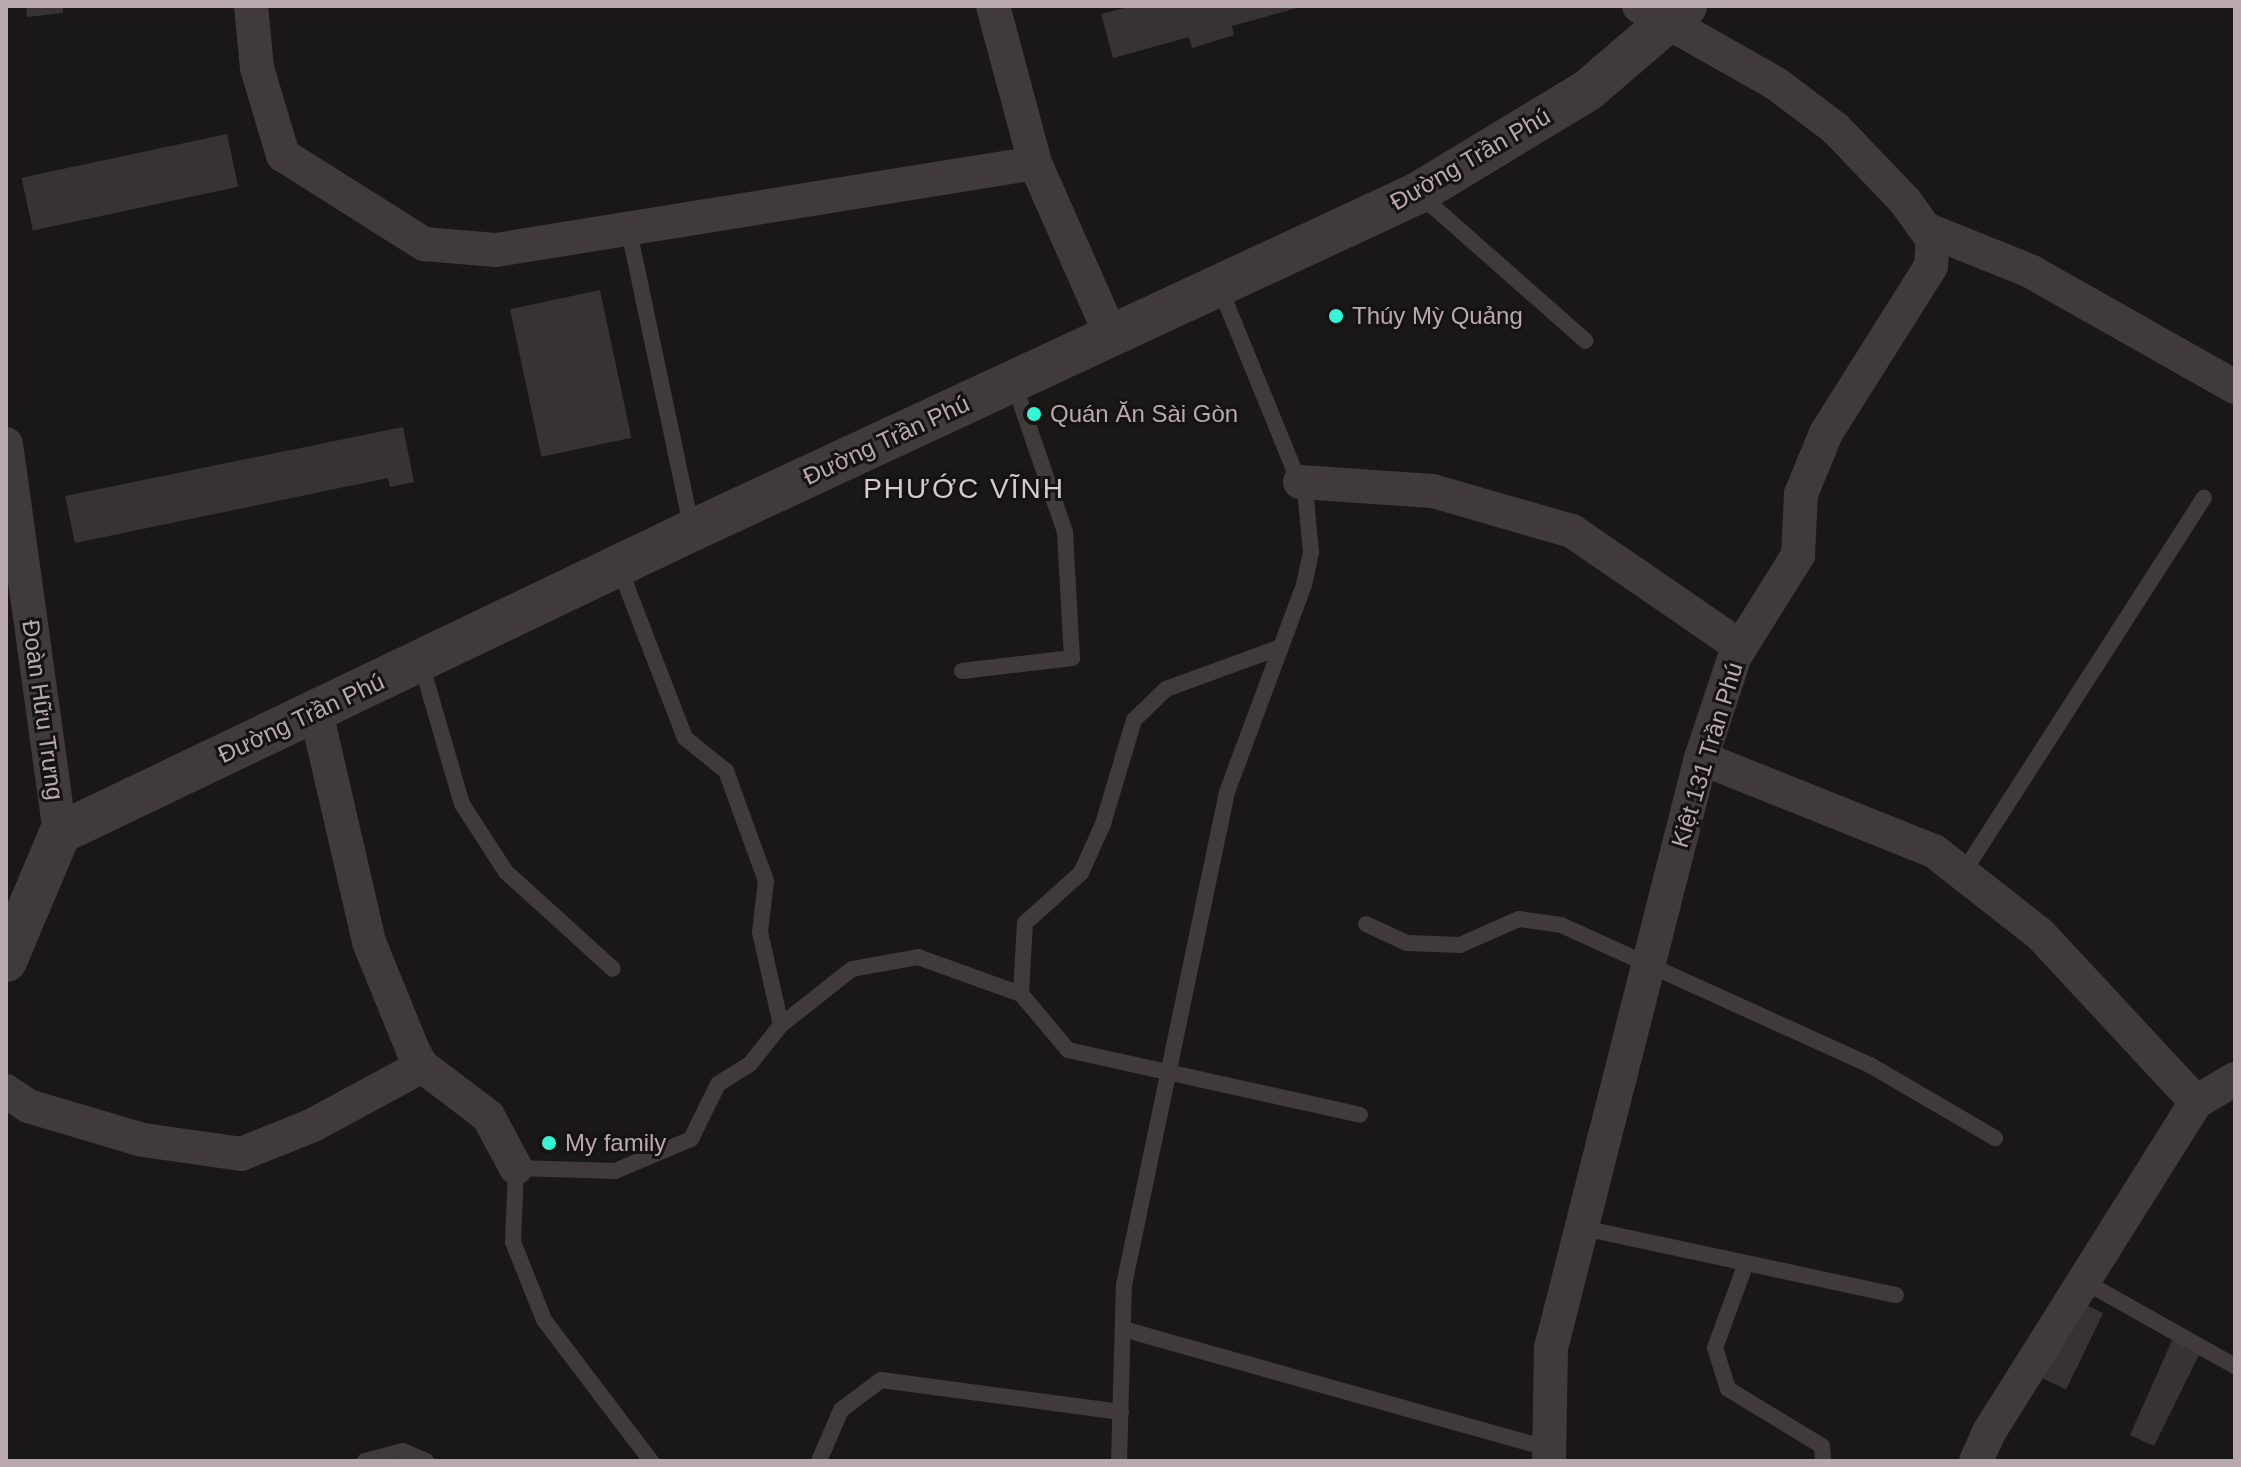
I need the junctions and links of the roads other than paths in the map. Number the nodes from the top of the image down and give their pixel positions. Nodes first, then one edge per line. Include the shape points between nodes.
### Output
1 (251, 6) edge
2 (993, 6) edge
3 (1665, 12) edge
4 (1035, 163) junction
5 (1418, 193) junction
6 (1928, 230) junction
7 (629, 231) junction
8 (1219, 285) junction
9 (1111, 335) junction
10 (1586, 341) dead end
11 (1013, 381) junction
12 (2235, 387) edge
13 (6, 444) edge
14 (1300, 482) junction
15 (2204, 498) dead end
16 (10, 512) edge
17 (693, 530) junction
18 (619, 567) junction
19 (1281, 647) junction
20 (1741, 647) junction
21 (421, 661) junction
22 (962, 671) dead end
23 (316, 712) junction
24 (1701, 758) junction
25 (60, 833) junction
26 (1963, 873) junction
27 (1366, 924) dead end
28 (6, 961) edge
29 (1649, 965) junction
30 (613, 969) dead end
31 (1021, 994) junction
32 (781, 1025) junction
33 (422, 1066) junction
34 (1168, 1072) junction
35 (2235, 1079) edge
36 (6, 1091) edge
37 (2196, 1102) junction
38 (1360, 1115) dead end
39 (1995, 1138) dead end
40 (516, 1168) junction
41 (1583, 1228) junction
42 (1746, 1263) junction
43 (2087, 1283) junction
44 (1896, 1295) dead end
45 (1123, 1329) junction
46 (2235, 1366) edge
47 (1121, 1412) junction
48 (1549, 1455) edge
49 (365, 1461) edge
50 (426, 1461) edge
51 (653, 1461) edge
52 (819, 1461) edge
53 (1119, 1461) edge
54 (1823, 1461) edge
55 (1976, 1461) edge

1 - 7 street via 257,68 283,155 424,244 496,250
2 - 4 street
3 - 5 street, Đường Trần Phú via 1588,90
3 - 6 street via 1835,128
4 - 7 street
4 - 9 street
5 - 8 street, Đường Trần Phú
5 - 10 lane
6 - 12 street via 2030,271
6 - 20 street, Kiệt 131 Trần Phú via 1931,266 1826,433 1801,494 1798,555
7 - 17 lane
8 - 9 street, Đường Trần Phú
8 - 14 lane
9 - 11 street, Đường Trần Phú
11 - 17 street, Đường Trần Phú
11 - 22 lane via 1065,532 1072,658
13 - 16 street, Đoàn Hữu Trưng
14 - 19 lane via 1311,552
14 - 20 street via 1433,491 1572,531
15 - 26 lane
16 - 25 street, Đoàn Hữu Trưng
17 - 18 street, Đường Trần Phú
18 - 21 street, Đường Trần Phú
18 - 32 lane via 685,738 726,771 766,881 760,932
19 - 31 lane via 1166,689 1134,720 1103,824 1081,873 1025,923
19 - 34 lane via 1227,792
20 - 24 street, Kiệt 131 Trần Phú
21 - 23 street, Đường Trần Phú
21 - 30 lane via 462,804 506,872
23 - 25 street, Đường Trần Phú
23 - 33 street via 369,942
24 - 26 street via 1934,851
24 - 29 street, Kiệt 131 Trần Phú
25 - 28 street
26 - 37 street via 2040,934
27 - 29 lane via 1407,943 1460,945 1519,919 1561,925
29 - 39 lane via 1870,1065
29 - 41 street, Kiệt 131 Trần Phú
31 - 32 lane via 918,957 852,969
31 - 34 lane via 1068,1050
32 - 40 lane via 750,1064 718,1084 691,1139 615,1171
33 - 36 street via 313,1125 241,1154 143,1140 28,1106
33 - 40 street via 488,1116
34 - 38 lane
34 - 45 lane via 1124,1285
35 - 37 street
37 - 43 street
40 - 51 lane via 513,1242 544,1320
41 - 42 lane
41 - 48 street, Kiệt 131 Trần Phú via 1551,1348
42 - 44 lane
42 - 54 lane via 1715,1348 1728,1389 1822,1446
43 - 46 lane
43 - 55 street via 1989,1432
45 - 47 lane
45 - 48 lane
47 - 52 lane via 881,1380 841,1410
47 - 53 lane
49 - 50 lane via 403,1451

